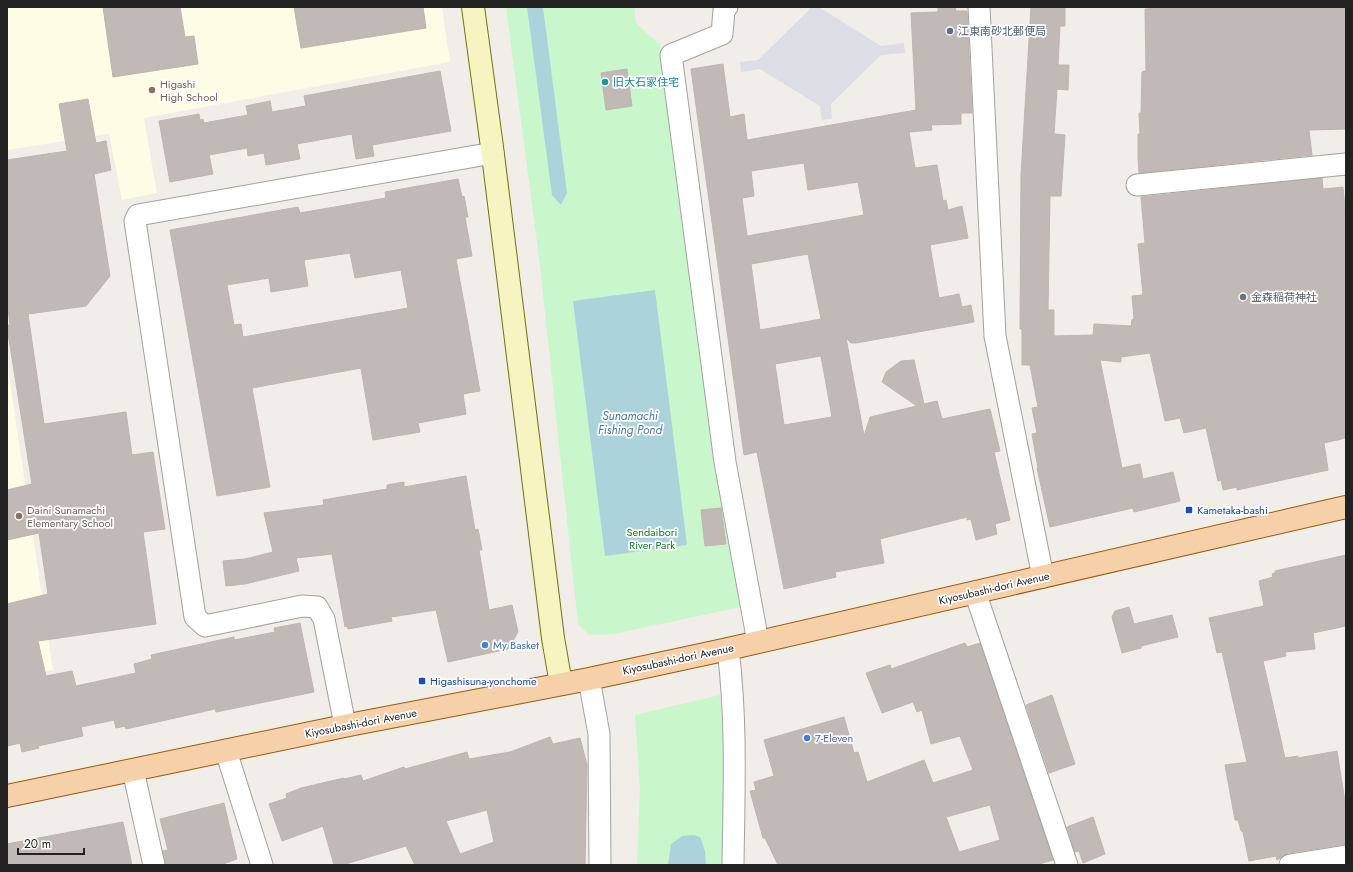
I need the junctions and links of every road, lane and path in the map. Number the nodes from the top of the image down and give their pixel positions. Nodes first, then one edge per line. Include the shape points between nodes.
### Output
1 (473, 7) edge
2 (727, 7) edge
3 (979, 7) edge
4 (493, 153) junction
5 (1346, 164) edge
6 (1137, 185) dead end
7 (1346, 507) edge
8 (1043, 577) junction
9 (975, 592) junction
10 (758, 642) junction
11 (728, 649) junction
12 (589, 679) junction
13 (560, 684) junction
14 (346, 725) junction
15 (226, 751) junction
16 (133, 770) junction
17 (7, 796) edge
18 (1346, 856) edge
19 (154, 865) edge
20 (262, 865) edge
21 (600, 865) edge
22 (733, 865) edge
23 (1067, 865) edge
24 (1290, 865) edge

1 - 4 street
2 - 10 street via 724,10 722,34 671,55 725,462
3 - 8 street via 995,336
4 - 13 street
4 - 14 street via 138,215 135,221 195,617 205,626 302,606 317,607 324,619
5 - 6 street
7 - 8 main road, Kiyosubashi-dori Avenue
8 - 9 main road, Kiyosubashi-dori Avenue
9 - 10 main road, Kiyosubashi-dori Avenue
9 - 23 street
10 - 11 main road, Kiyosubashi-dori Avenue
11 - 12 main road, Kiyosubashi-dori Avenue
11 - 22 street via 736,743
12 - 13 main road, Kiyosubashi-dori Avenue
12 - 21 street via 599,734
13 - 14 main road, Kiyosubashi-dori Avenue
14 - 15 main road, Kiyosubashi-dori Avenue
15 - 16 main road, Kiyosubashi-dori Avenue
15 - 20 street
16 - 17 main road, Kiyosubashi-dori Avenue
16 - 19 street
18 - 24 street

